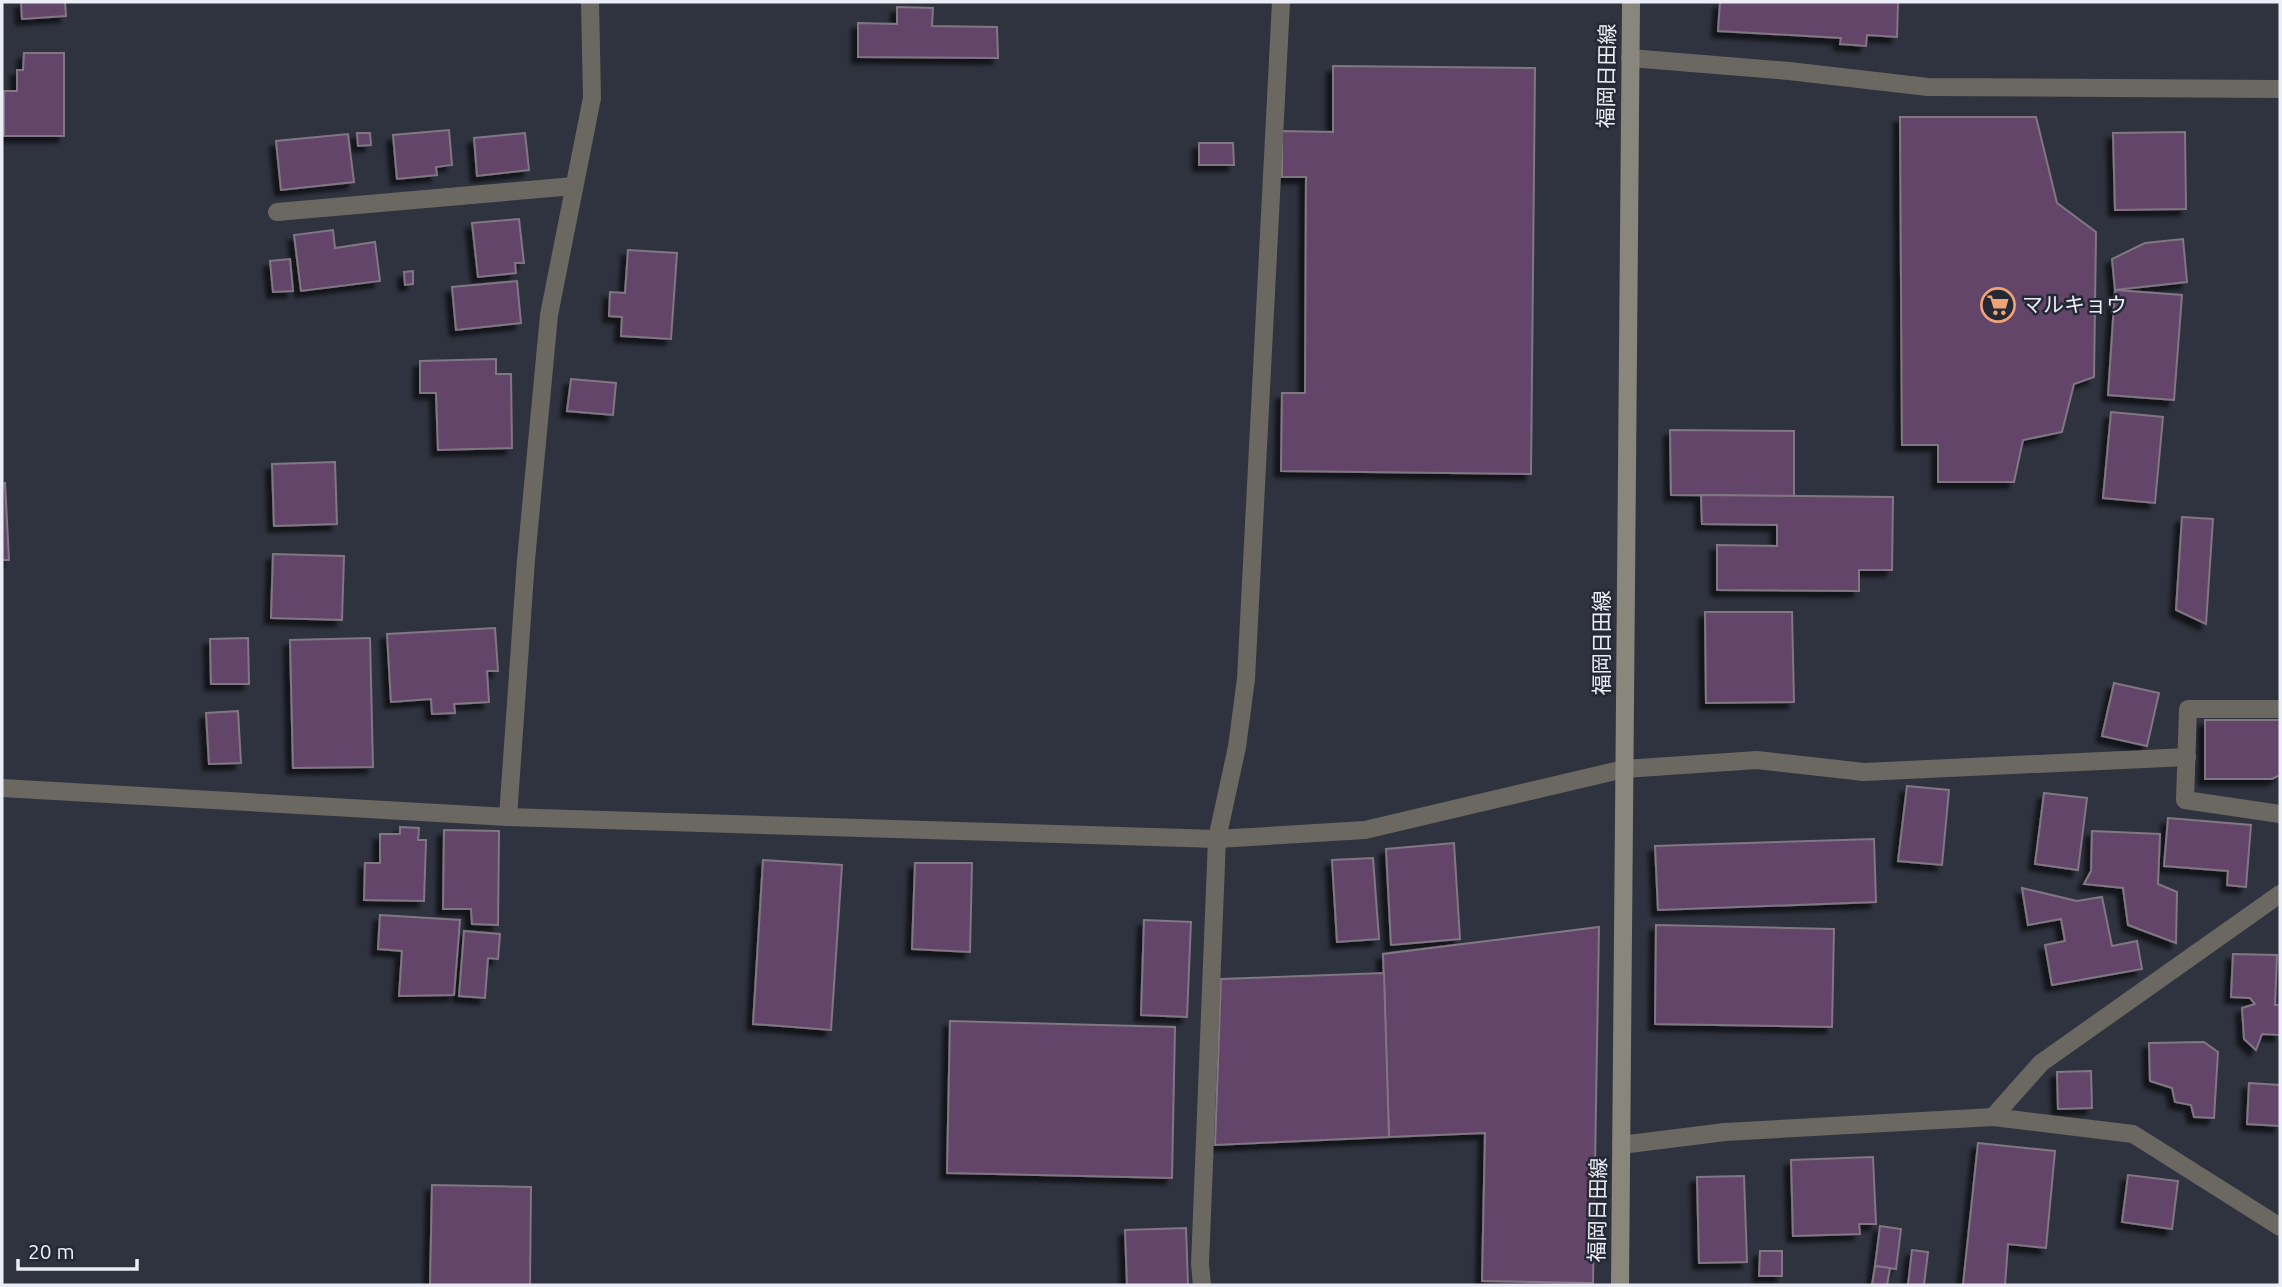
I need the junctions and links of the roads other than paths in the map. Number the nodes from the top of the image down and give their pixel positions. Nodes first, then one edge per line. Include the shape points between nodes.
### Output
1 (590, 2) edge
2 (1281, 2) edge
3 (1631, 2) edge
4 (1630, 58) junction
5 (2280, 89) edge
6 (574, 186) junction
7 (277, 212) dead end
8 (2280, 709) edge
9 (2187, 757) junction
10 (1624, 769) junction
11 (2, 788) edge
12 (2280, 814) edge
13 (508, 817) junction
14 (1217, 839) junction
15 (2280, 894) edge
16 (1993, 1117) junction
17 (1621, 1145) junction
18 (2280, 1227) edge
19 (1202, 1285) edge
20 (1620, 1285) edge

1 - 6 street via 592,98
2 - 14 street via 1246,679
3 - 4 main road, 福岡日田線
4 - 5 street via 1928,87
4 - 10 main road, 福岡日田線
6 - 7 street
6 - 13 street via 548,315
8 - 9 street via 2188,709
9 - 10 street via 1864,772 1757,760
9 - 12 street via 2185,800
10 - 14 street via 1365,831
10 - 17 main road, 福岡日田線
11 - 13 street
13 - 14 street
14 - 19 street
15 - 16 street via 2041,1063
16 - 17 street via 1726,1132
16 - 18 street via 2133,1134
17 - 20 main road, 福岡日田線

